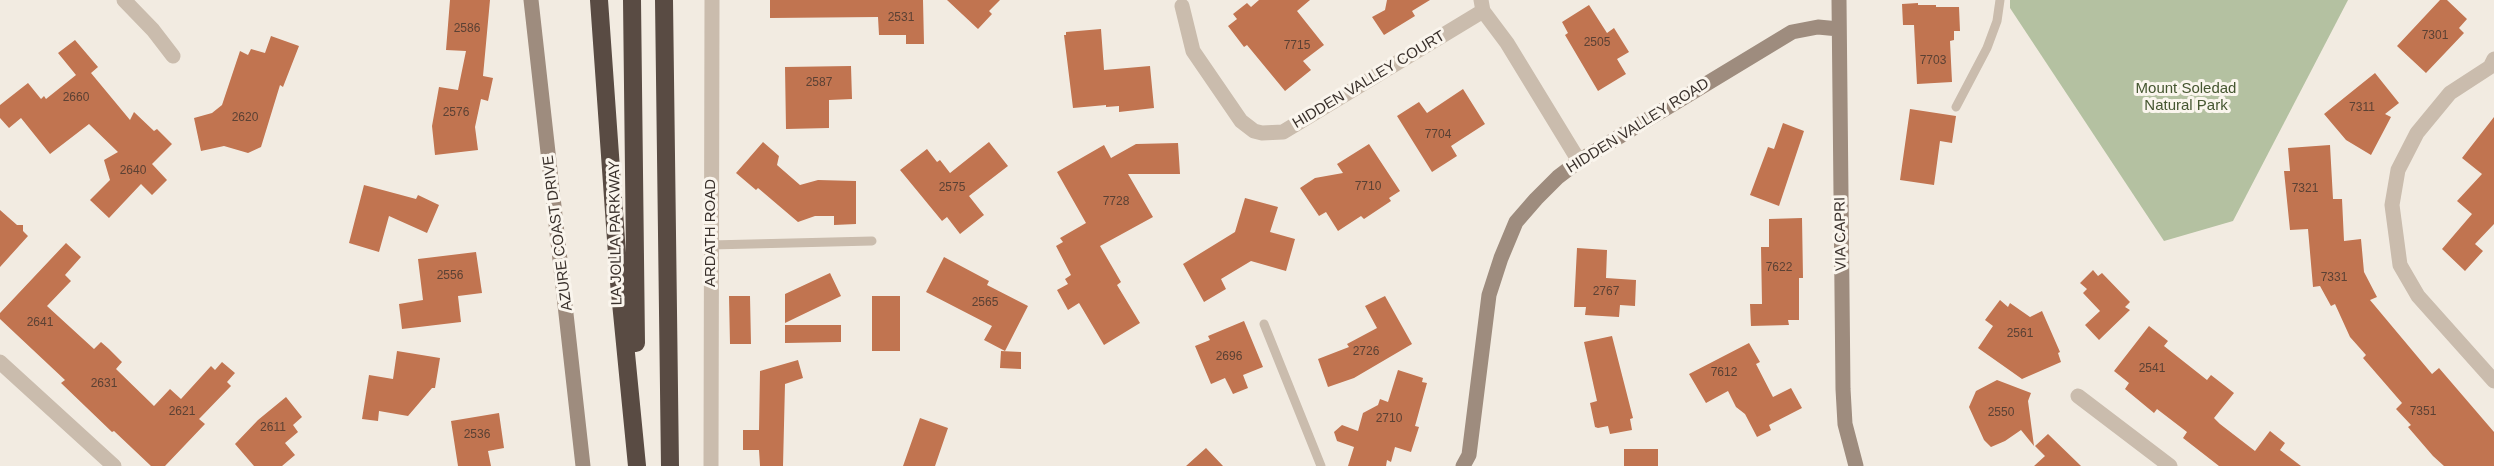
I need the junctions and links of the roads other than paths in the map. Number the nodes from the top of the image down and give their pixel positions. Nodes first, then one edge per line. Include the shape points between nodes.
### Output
1 (124, 0) edge
2 (531, 0) edge
3 (599, 0) edge
4 (632, 0) edge
5 (664, 0) edge
6 (712, 0) edge
7 (1839, 0) edge
8 (2000, 0) edge
9 (1482, 5) edge
10 (1182, 6) dead end
11 (1839, 29) junction
12 (173, 56) dead end
13 (2494, 59) edge
14 (1956, 107) dead end
15 (1579, 161) junction
16 (872, 241) dead end
17 (711, 244) junction
18 (1264, 324) dead end
19 (0, 362) edge
20 (2494, 381) edge
21 (2078, 396) dead end
22 (114, 466) edge
23 (583, 466) edge
24 (638, 466) edge
25 (670, 466) edge
26 (711, 466) edge
27 (1321, 466) edge
28 (1463, 466) edge
29 (1856, 466) edge
30 (2170, 466) edge

1 - 12 street
2 - 23 street, AZURE COAST DRIVE
3 - 24 highway via 619,282
4 - 24 highway, LA JOLLA PARKWAY
5 - 25 highway
6 - 17 street, ARDATH ROAD
7 - 11 street, VIA CAPRI
8 - 14 lane via 1987,48
9 - 10 street, HIDDEN VALLEY COURT via 1283,132 1262,133 1241,121 1192,51
9 - 15 street
11 - 15 street, HIDDEN VALLEY ROAD via 1818,27 1792,32
11 - 29 street, VIA CAPRI via 1843,389 1845,424
13 - 20 street via 2490,67 2450,93 2417,133 2398,170 2392,205 2400,265 2424,304
15 - 28 street, HIDDEN VALLEY ROAD via 1558,177 1516,222 1501,258 1489,295 1469,455
16 - 17 lane
17 - 26 street, ARDATH ROAD
18 - 27 lane
19 - 22 street
21 - 30 street

